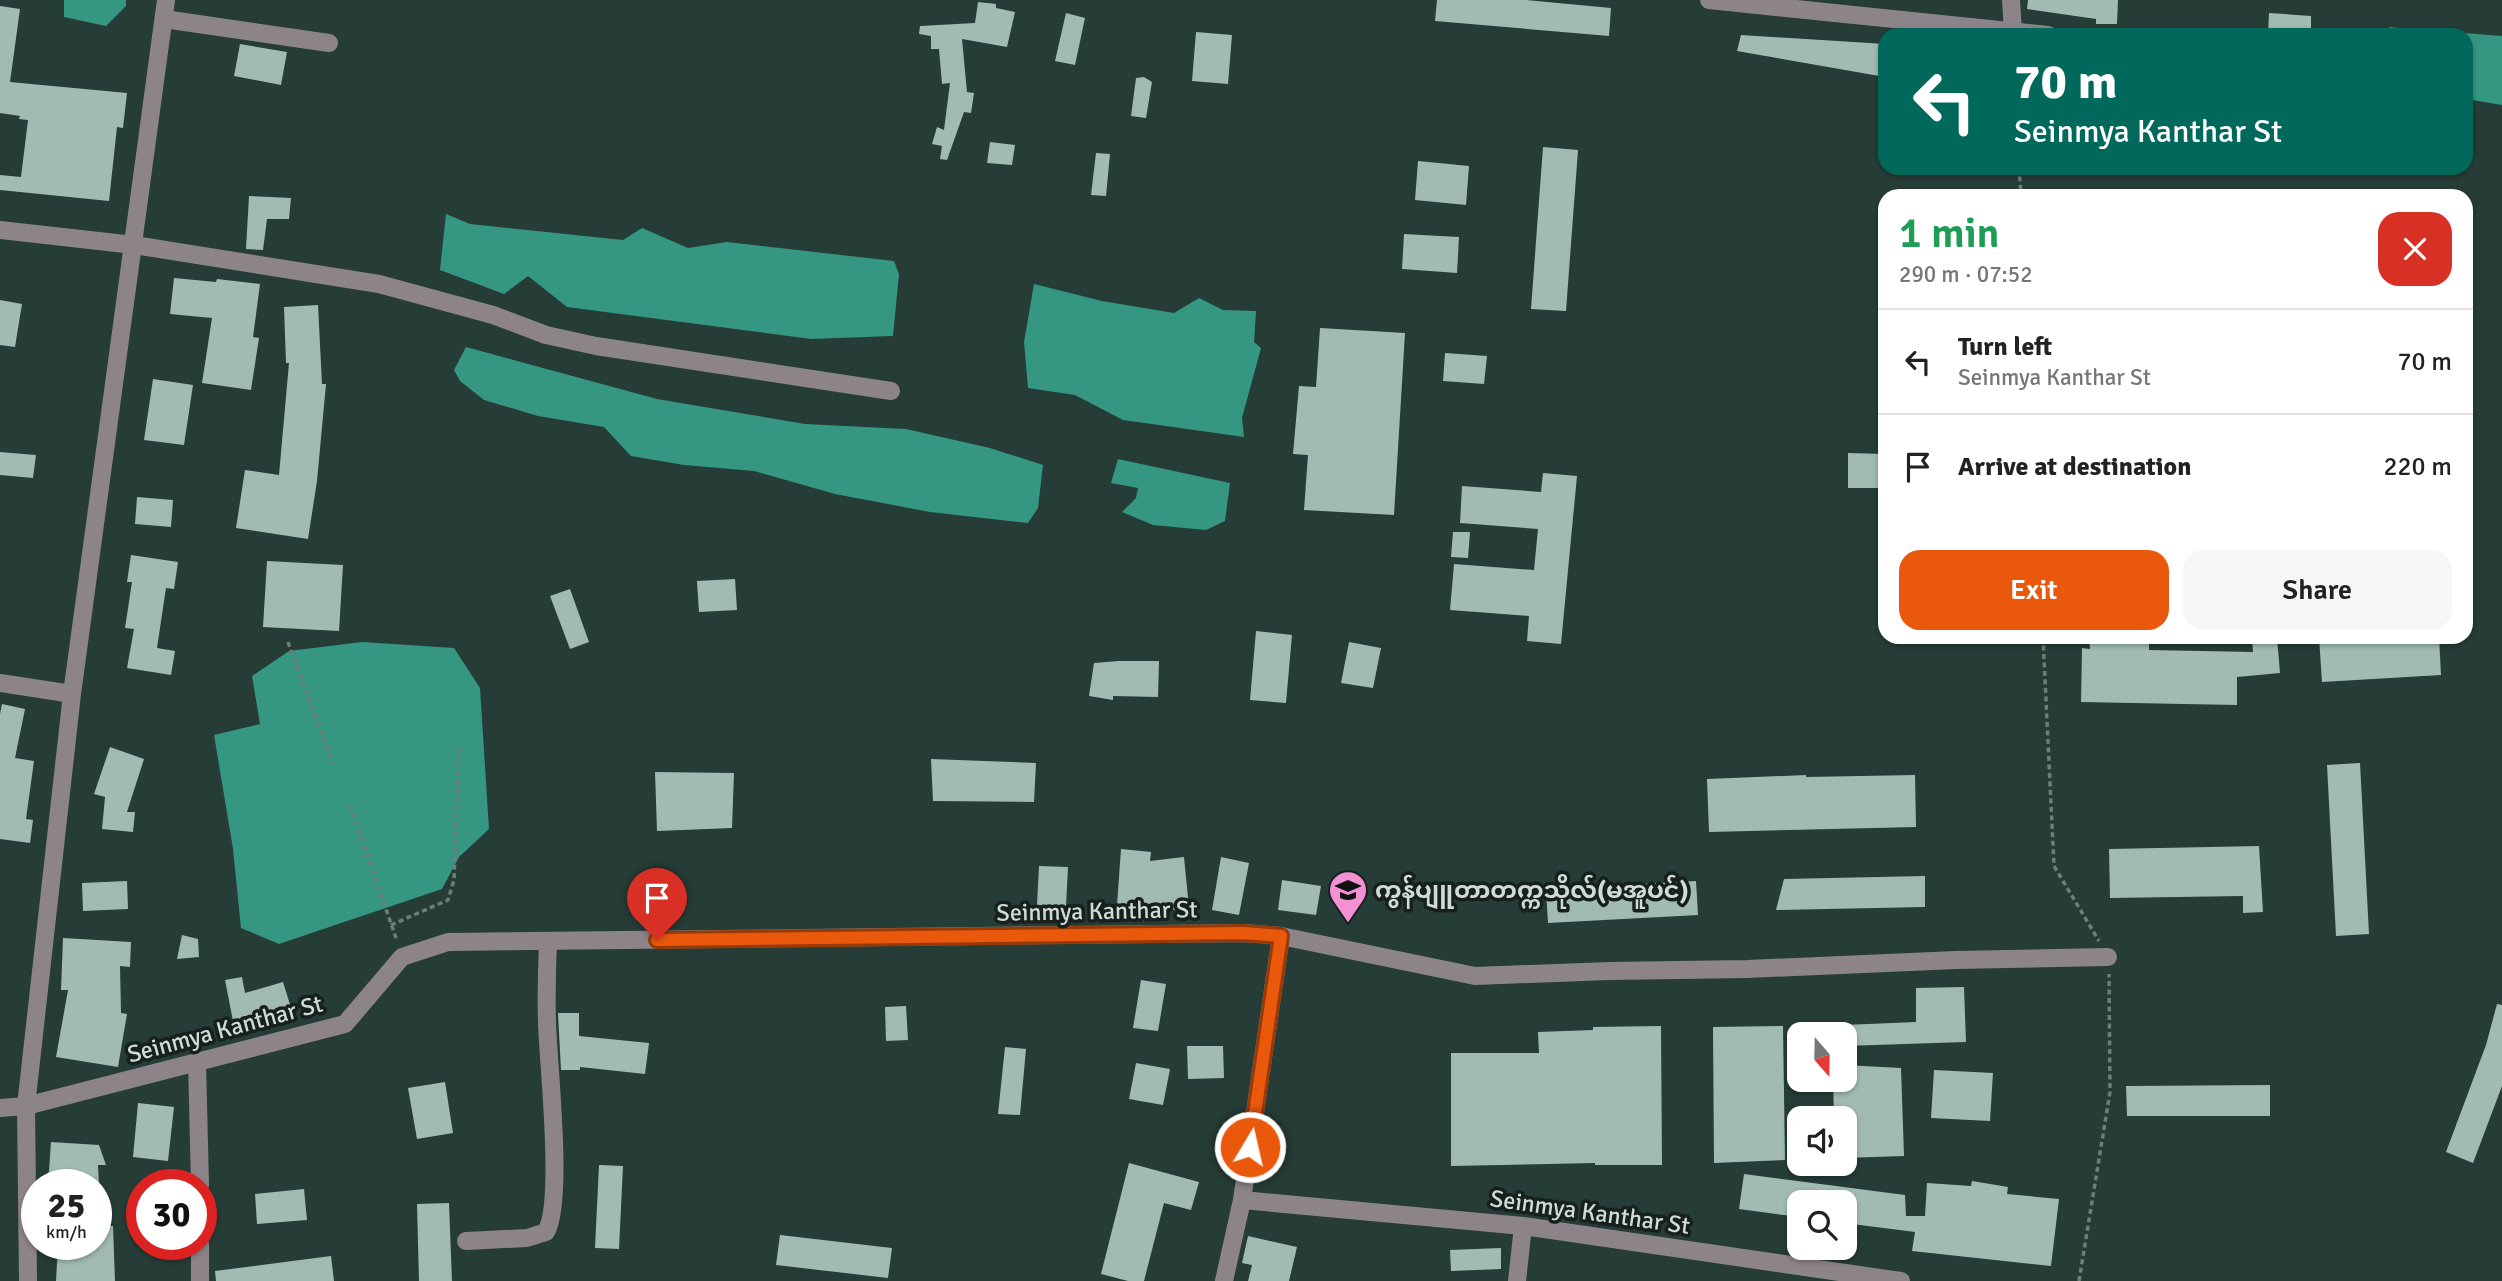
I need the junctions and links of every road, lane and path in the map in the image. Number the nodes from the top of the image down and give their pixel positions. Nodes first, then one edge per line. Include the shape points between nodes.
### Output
1 (166, 0) edge
2 (1710, 0) edge
3 (2011, 0) edge
4 (164, 19) junction
5 (1975, 28) edge
6 (2013, 28) edge
7 (329, 43) dead end
8 (0, 229) edge
9 (134, 245) junction
10 (891, 391) dead end
11 (288, 642) dead end
12 (0, 683) edge
13 (72, 694) junction
14 (459, 747) dead end
15 (333, 763) dead end
16 (350, 805) dead end
17 (391, 925) junction
18 (1281, 936) junction
19 (548, 941) junction
20 (402, 957) junction
21 (2108, 957) dead end
22 (197, 1062) junction
23 (26, 1106) junction
24 (0, 1108) edge
25 (200, 1169) edge
26 (1242, 1200) junction
27 (1523, 1226) junction
28 (466, 1241) dead end
29 (200, 1260) edge
30 (28, 1281) edge
31 (200, 1281) edge
32 (1224, 1281) edge
33 (1517, 1281) edge
34 (1900, 1281) edge

1 - 4 street
2 - 5 street
3 - 6 street
4 - 7 street
4 - 9 street
8 - 9 street
9 - 10 street via 379,284 596,346
9 - 13 street
11 - 15 path
12 - 13 street
13 - 23 street
14 - 17 path via 454,880 448,900
16 - 17 path
17 - 20 path
18 - 19 street, Seinmya Kanthar St
18 - 21 street, Seinmya Kanthar St via 1475,976
18 - 26 street
19 - 20 street, Seinmya Kanthar St via 448,942
19 - 28 street via 554,1175 550,1224 539,1236
20 - 22 street, Seinmya Kanthar St via 345,1024
22 - 23 street, Seinmya Kanthar St
22 - 25 street
23 - 24 street, Seinmya Kanthar St
23 - 30 street
26 - 27 street, Seinmya Kanthar St
26 - 32 street
27 - 33 street
27 - 34 street, Seinmya Kanthar St
29 - 31 street

